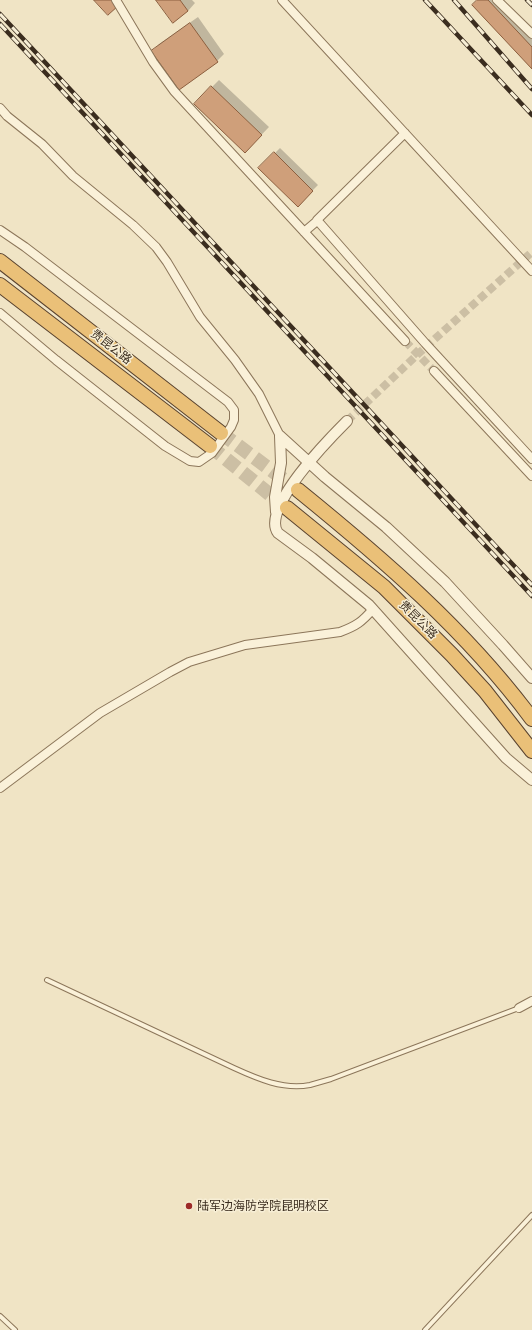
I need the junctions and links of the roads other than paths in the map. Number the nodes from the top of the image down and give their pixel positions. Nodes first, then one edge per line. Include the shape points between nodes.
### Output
1 (116, 0) edge
2 (282, 0) edge
3 (497, 0) edge
4 (532, 34) edge
5 (0, 108) edge
6 (405, 133) junction
7 (317, 221) junction
8 (0, 230) edge
9 (304, 232) junction
10 (0, 261) edge
11 (532, 270) edge
12 (0, 285) edge
13 (0, 312) edge
14 (405, 341) tunnel mouth
15 (434, 371) tunnel mouth
16 (347, 421) tunnel mouth
17 (221, 433) tunnel mouth
18 (280, 436) junction
19 (210, 446) tunnel mouth
20 (532, 459) edge
21 (308, 461) junction
22 (532, 476) edge
23 (298, 490) tunnel mouth
24 (282, 510) junction
25 (373, 609) junction
26 (532, 678) edge
27 (531, 717) edge
28 (531, 750) edge
29 (532, 780) edge
30 (0, 788) edge
31 (47, 980) dead end
32 (532, 1002) edge
33 (520, 1008) joint
34 (532, 1216) edge
35 (0, 1316) edge
36 (15, 1330) edge
37 (425, 1330) edge

1 - 9 street via 153,62 174,91
2 - 6 street
3 - 4 street
5 - 18 street via 156,247 200,317 259,394
6 - 7 street
6 - 11 street
7 - 9 street
7 - 20 street
8 - 13 street via 228,402 234,410 231,427 212,453 199,462 190,461 165,446
9 - 14 street
10 - 17 highway, 贵昆公路
12 - 19 highway, 贵昆公路
15 - 22 street
16 - 21 street
18 - 21 street
18 - 24 street via 281,463 275,497
21 - 24 street
21 - 26 street via 446,582
23 - 27 highway, 贵昆公路 via 379,557 431,605 488,664
24 - 25 street via 274,524 278,533
24 - 28 highway, 贵昆公路 via 384,586 485,691
25 - 29 street via 506,758
25 - 30 street via 354,628 245,645 189,662 100,713
31 - 33 lane via 234,1068 265,1081 290,1086 310,1085 331,1078
32 - 33 street
34 - 37 lane
35 - 36 lane

